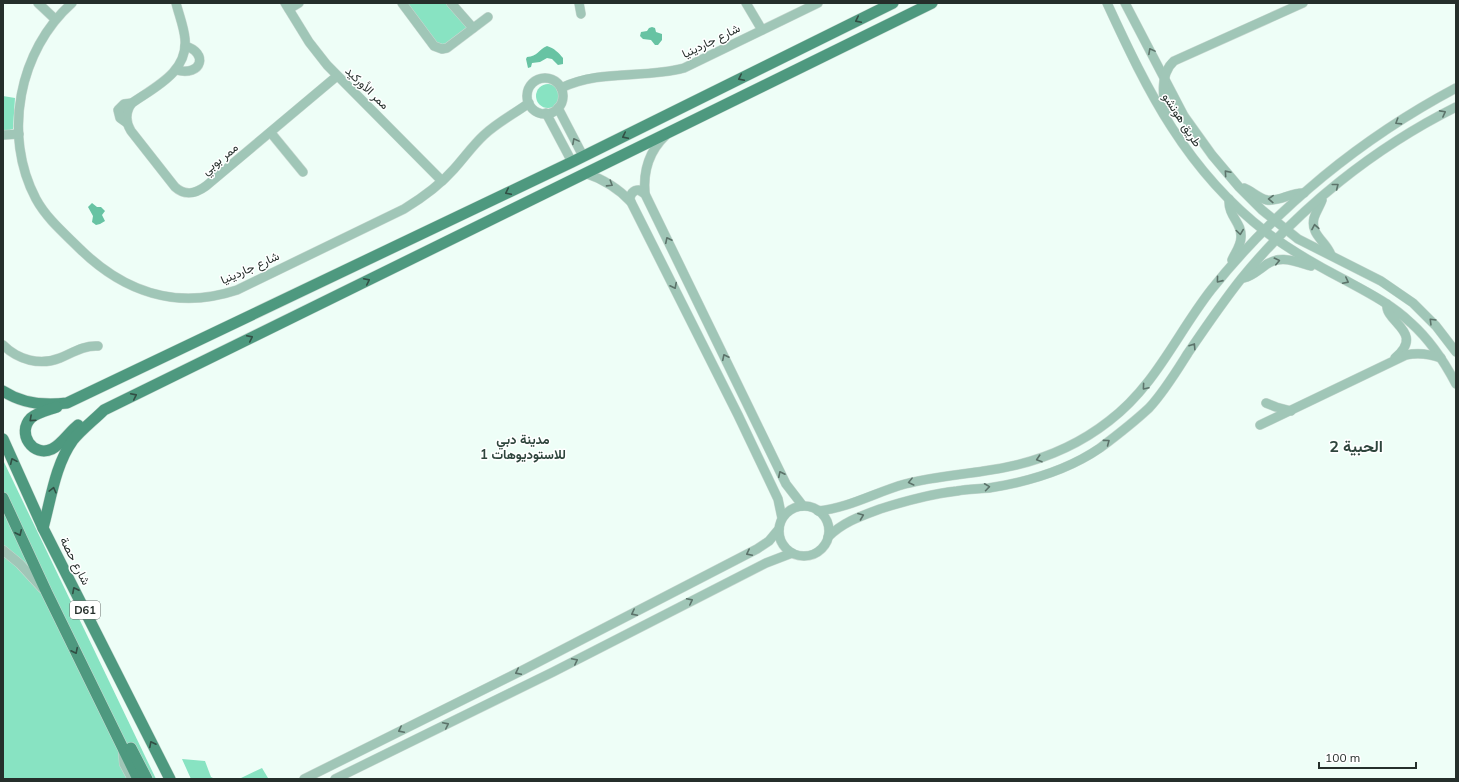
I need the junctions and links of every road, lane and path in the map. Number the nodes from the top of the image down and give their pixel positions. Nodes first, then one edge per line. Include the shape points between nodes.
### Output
1 (38, 3) edge
2 (72, 3) edge
3 (176, 3) edge
4 (298, 3) edge
5 (402, 3) edge
6 (451, 3) edge
7 (579, 3) edge
8 (746, 3) edge
9 (818, 3) edge
10 (893, 3) edge
11 (932, 3) edge
12 (1107, 3) edge
13 (1125, 3) edge
14 (1303, 3) edge
15 (287, 6) edge
16 (581, 14) dead end
17 (488, 17) dead end
18 (55, 19) junction
19 (473, 28) junction
20 (762, 30) junction
21 (185, 46) junction
22 (1179, 59) junction
23 (176, 70) junction
24 (337, 76) junction
25 (1165, 78) junction
26 (561, 88) junction
27 (1456, 88) edge
28 (1170, 89) junction
29 (529, 103) junction
30 (1456, 107) edge
31 (558, 108) junction
32 (546, 113) junction
33 (1171, 127) junction
34 (670, 132) junction
35 (271, 133) junction
36 (19, 134) junction
37 (3, 135) edge
38 (583, 156) junction
39 (572, 162) junction
40 (303, 172) dead end
41 (585, 173) junction
42 (442, 182) junction
43 (1239, 187) junction
44 (1304, 193) junction
45 (645, 194) junction
46 (1323, 196) junction
47 (1229, 199) junction
48 (631, 202) junction
49 (1274, 220) junction
50 (1264, 230) junction
51 (1285, 230) junction
52 (1276, 240) junction
53 (1330, 255) junction
54 (1230, 266) junction
55 (1325, 269) junction
56 (1242, 278) junction
57 (1387, 304) junction
58 (3, 345) edge
59 (98, 346) dead end
60 (1456, 352) edge
61 (1441, 358) junction
62 (1389, 363) junction
63 (1456, 384) edge
64 (3, 392) edge
65 (67, 403) junction
66 (1266, 404) dead end
67 (104, 410) junction
68 (1292, 411) junction
69 (1260, 425) dead end
70 (3, 439) edge
71 (3, 498) edge
72 (803, 506) junction
73 (818, 511) junction
74 (782, 518) junction
75 (43, 528) junction
76 (779, 529) junction
77 (828, 537) junction
78 (3, 550) edge
79 (792, 553) junction
80 (47, 593) junction
81 (106, 714) junction
82 (124, 751) junction
83 (132, 779) edge
84 (138, 779) edge
85 (147, 779) edge
86 (170, 779) edge
87 (304, 779) edge
88 (335, 779) edge

1 - 18 street
2 - 18 street, شارع جاردينيا
3 - 21 street, ممر بوبي
4 - 15 street
5 - 19 street via 434,46 439,48 447,48
6 - 19 street
7 - 16 street
8 - 20 street
9 - 20 street, شارع جاردينيا
10 -> 38 main road
11 - 34 main road
12 - 33 street, طريق هونشو via 1145,82
25 -> 13 street, طريق هونشو
14 - 22 street
15 - 24 street, ممر الأوركيد via 309,42
17 - 19 street
18 - 36 street, شارع جاردينيا via 40,41 24,80 20,100
20 - 26 street, شارع جاردينيا via 684,68 596,77
21 - 23 street, ممر بوبي via 183,59
21 - 23 street via 193,48 198,53 199,64 195,70
22 - 25 street via 1167,68
22 - 28 street via 1170,76
23 - 35 street, ممر بوبي via 168,79 118,110 120,118 127,123 175,187 183,192 197,192
24 - 35 street, ممر بوبي
24 - 42 street, ممر الأوركيد
25 - 28 street, طريق هونشو
25 - 33 street via 1165,108
26 - 29 street via 553,80 541,78 535,81 528,91
26 - 31 street via 562,102
27 -> 44 street via 1372,139
43 -> 28 street, طريق هونشو via 1201,141
29 - 32 street via 539,112
29 - 42 street, شارع جاردينيا via 493,126
46 -> 30 street via 1392,144
31 - 32 street
38 -> 31 street
32 - 39 street
33 - 47 street, طريق هونشو via 1198,164
34 - 41 main road
34 - 45 street via 655,147 649,160 645,173
35 - 40 street
36 - 37 street
36 - 42 street, شارع جاردينيا via 28,182 53,223 105,271 153,294 173,298 206,298 237,290 404,209
38 - 39 main road
39 -> 65 main road
41 -> 48 street via 614,186
67 -> 41 main road
44 -> 43 street via 1268,200
43 - 49 street, طريق هونشو
44 - 49 street
45 - 48 street via 639,190 634,191 630,195
72 -> 45 street via 786,484
46 - 51 street
53 -> 46 street via 1313,225
47 - 50 street, طريق هونشو
47 -> 54 street via 1230,211 1241,232 1239,247
48 -> 74 street via 748,436 778,499
49 - 50 street
49 - 51 street, طريق هونشو
50 - 52 street, طريق هونشو
50 - 54 street
51 - 52 street
51 - 53 street, طريق هونشو
52 - 55 street, طريق هونشو
52 - 56 street
60 -> 53 street, طريق هونشو via 1436,326 1413,304 1381,281
54 -> 73 street via 1143,389 1108,422 1082,439 1056,453 1021,464 922,480 885,490 843,506
56 -> 55 street via 1280,259
55 -> 57 street
77 -> 56 street via 851,520 891,506 936,494 989,488 1026,479 1087,456 1116,436 1159,396 1213,315
57 - 61 street via 1422,333
57 - 62 street via 1388,314 1404,330 1406,339 1401,353
58 - 59 street via 21,358 38,362 52,361 87,346
61 - 62 street via 1418,353 1406,355
61 - 63 street
62 - 68 street
64 - 65 main road via 31,403
65 -> 67 main road via 30,419 25,430 31,446 42,451 53,448 81,422
66 - 68 street
75 -> 67 main road via 64,454 79,433
68 - 69 street
75 -> 70 main road, شارع حصة / D61
71 -> 80 main road, D61
72 - 73 street
72 - 74 street via 791,510
73 - 77 street via 828,524
74 - 76 street
86 -> 75 main road, شارع حصة / D61
76 - 79 street via 784,547
76 -> 87 street via 757,550
77 - 79 street via 826,544 814,554 799,556
78 - 80 street
88 -> 79 street via 553,672 766,563
80 -> 81 main road, D61
81 - 82 main road, D61
81 - 85 main road via 126,740
82 - 83 street via 124,764
82 - 84 main road, D61

